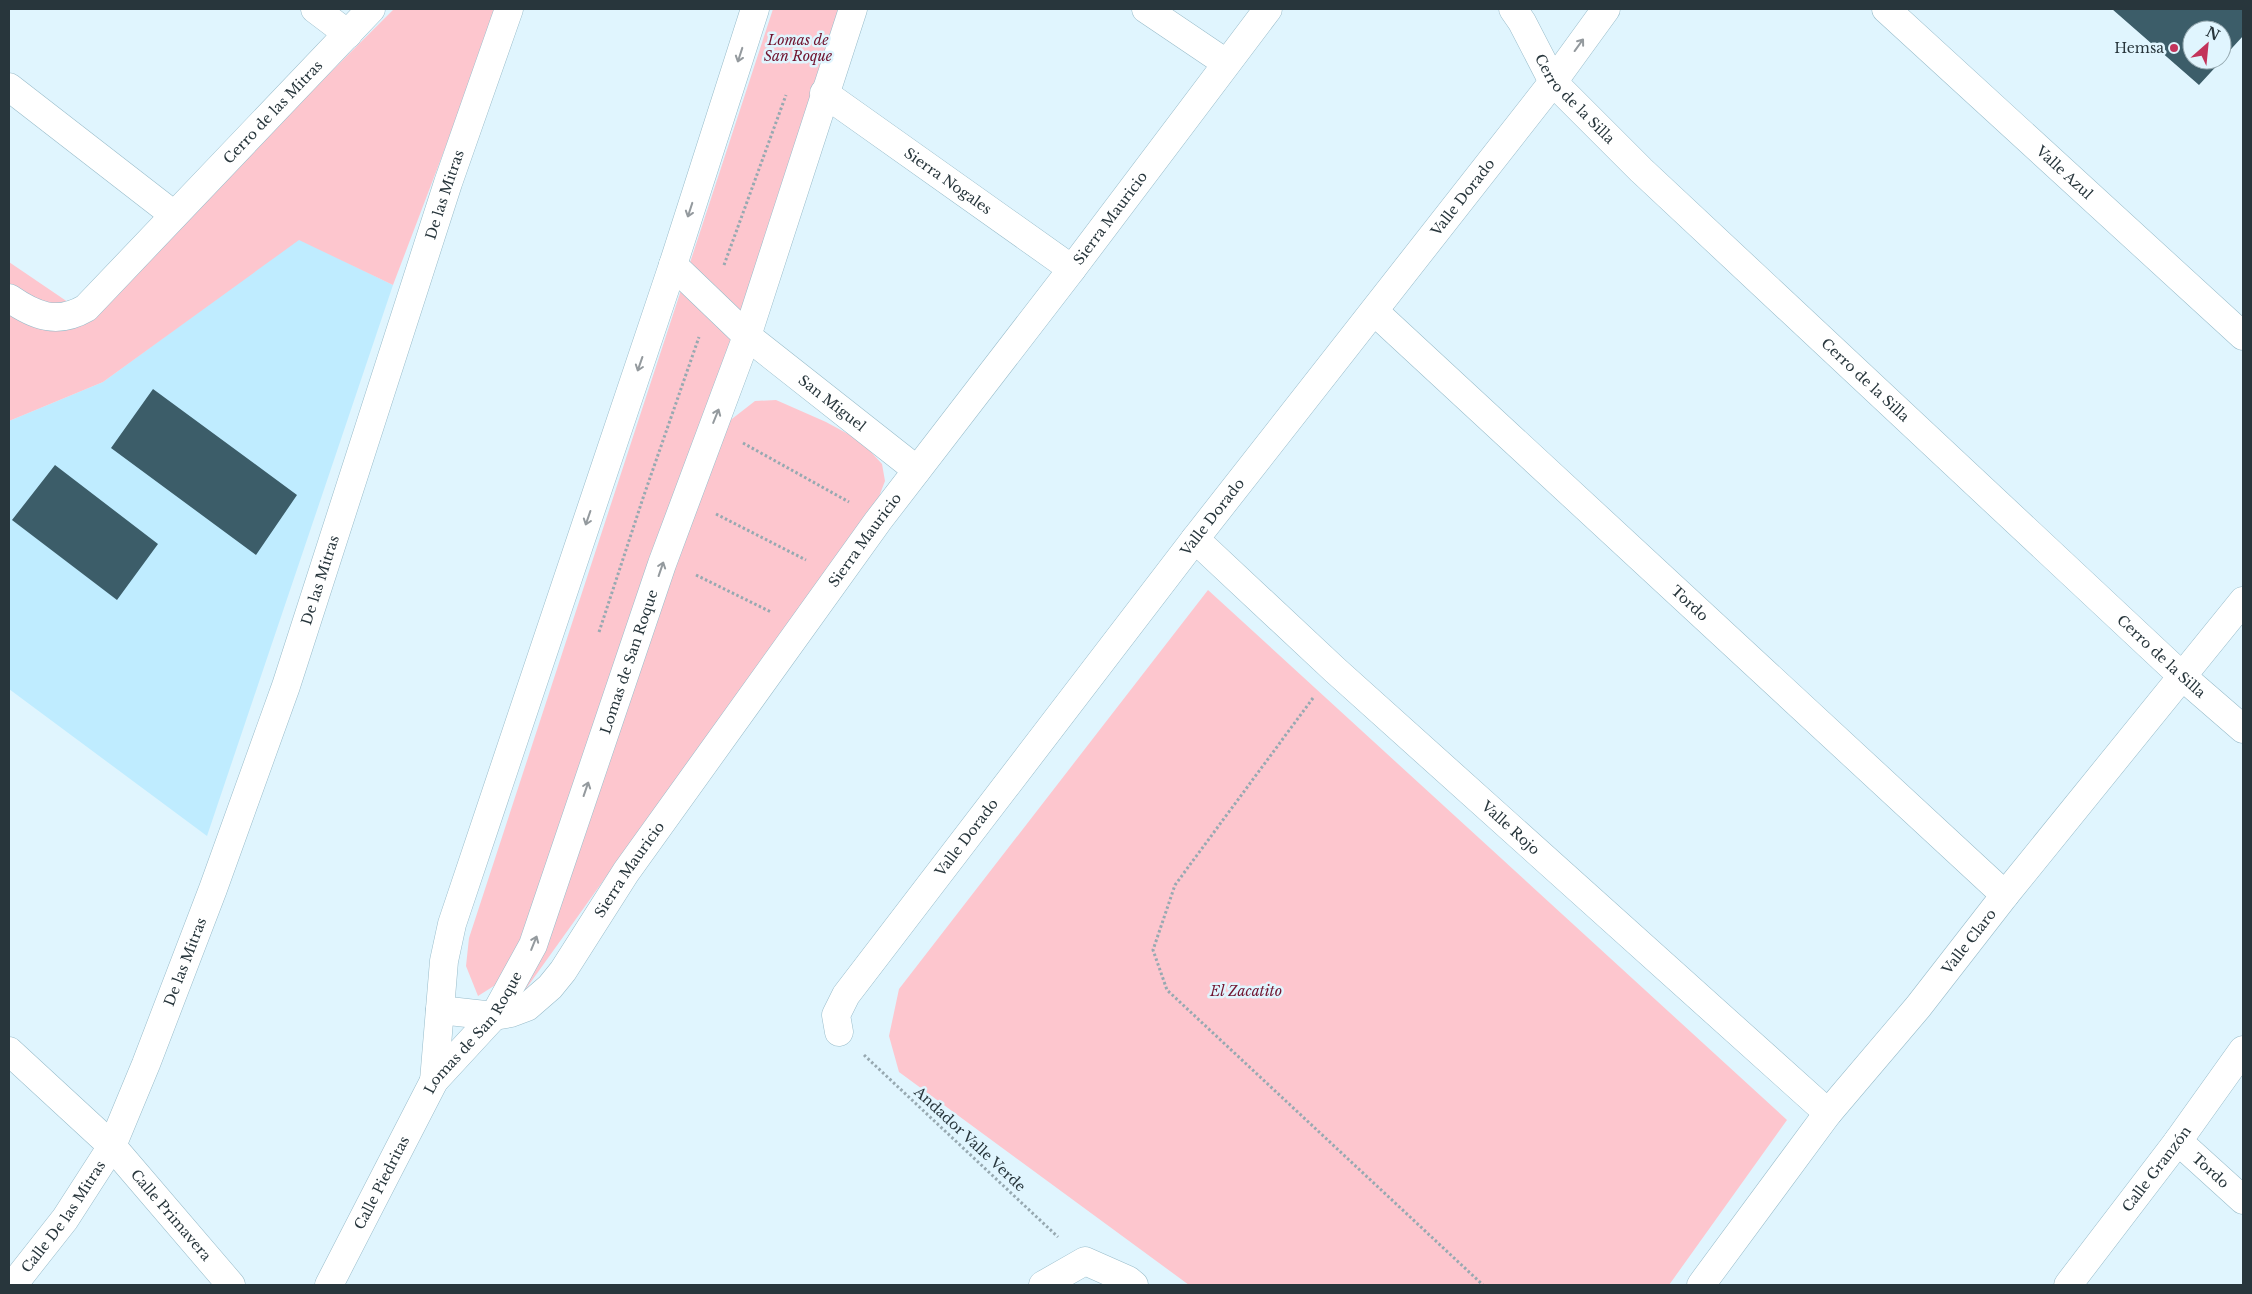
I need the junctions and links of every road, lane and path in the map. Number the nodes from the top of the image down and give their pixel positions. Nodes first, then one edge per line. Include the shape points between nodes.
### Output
1 (314, 9) edge
2 (371, 9) edge
3 (509, 9) edge
4 (755, 9) edge
5 (852, 9) edge
6 (1146, 9) edge
7 (1268, 9) edge
8 (1513, 9) edge
9 (1606, 9) edge
10 (1886, 9) edge
11 (348, 34) junction
12 (1226, 64) junction
13 (1553, 82) junction
14 (9, 87) edge
15 (789, 88) dead end
16 (824, 93) junction
17 (174, 215) junction
18 (673, 265) junction
19 (1072, 270) junction
20 (9, 298) edge
21 (711, 302) junction
22 (1374, 312) junction
23 (747, 336) junction
24 (2243, 336) edge
25 (736, 438) dead end
26 (917, 470) junction
27 (855, 505) dead end
28 (710, 511) dead end
29 (1196, 539) junction
30 (811, 563) dead end
31 (689, 571) dead end
32 (2243, 600) edge
33 (772, 613) dead end
34 (597, 639) dead end
35 (1335, 670) junction
36 (2183, 677) junction
37 (2243, 729) edge
38 (2005, 896) junction
39 (440, 1010) junction
40 (494, 1016) junction
41 (839, 1032) joint
42 (2243, 1050) edge
43 (9, 1051) edge
44 (434, 1081) junction
45 (1828, 1113) junction
46 (2178, 1141) junction
47 (112, 1146) junction
48 (2243, 1200) edge
49 (1085, 1261) junction
50 (13, 1285) edge
51 (231, 1285) edge
52 (329, 1285) edge
53 (1043, 1285) edge
54 (1134, 1285) edge
55 (1483, 1285) edge
56 (1700, 1285) edge
57 (2068, 1285) edge

1 - 11 street
2 - 11 street, Cerro de las Mitras
3 - 47 street, De las Mitras via 448,183 286,686 206,908
4 -> 18 street, Lomas de San Roque
5 - 16 street, Lomas de San Roque
6 - 12 street
7 - 12 street, Sierra Mauricio
8 - 13 street, Cerro de la Silla
13 -> 9 street, Valle Dorado
10 - 24 street, Valle Azul
11 - 17 street, Cerro de las Mitras
12 - 19 street, Sierra Mauricio
13 - 22 street, Valle Dorado
13 - 36 street, Cerro de la Silla via 1648,177
14 - 17 street
15 - 21 path
16 - 19 street, Sierra Nogales
16 - 23 street, Lomas de San Roque
17 - 20 street, Cerro de las Mitras via 97,299 74,315 56,318 33,312
18 - 21 street, San Miguel
18 -> 39 street, Lomas de San Roque via 452,924 444,961
19 - 26 street, Sierra Mauricio
21 - 23 street, San Miguel
21 - 34 path
22 - 29 street, Valle Dorado
22 - 38 street, Tordo
23 - 26 street, San Miguel
40 -> 23 street, Lomas de San Roque via 533,945 662,564
25 - 27 path
26 - 40 street, Sierra Mauricio via 626,872 563,971 540,998 527,1007
28 - 30 path
29 - 35 street, Valle Rojo
29 - 41 street, Valle Dorado via 846,995 836,1015
31 - 33 path
32 - 36 street, Valle Claro
35 - 45 street, Valle Rojo
35 - 55 path via 1175,885 1153,950 1167,990
36 - 37 street, Cerro de la Silla
36 - 38 street, Valle Claro
38 - 45 street, Valle Claro via 1918,1007
39 - 40 street, Sierra Mauricio
39 - 44 street, Lomas de San Roque
40 - 44 street, Lomas de San Roque
41 - 49 path, Andador Valle Verde
42 - 46 street, Calle Granzón
43 - 47 street, Calle Primavera
44 - 52 street, Calle Piedritas
45 - 56 street, Valle Claro
46 - 48 street, Tordo
46 - 57 street, Calle Granzón
47 - 50 street, Calle De las Mitras via 65,1219
47 - 51 street, Calle Primavera
49 - 53 street
49 - 54 street

